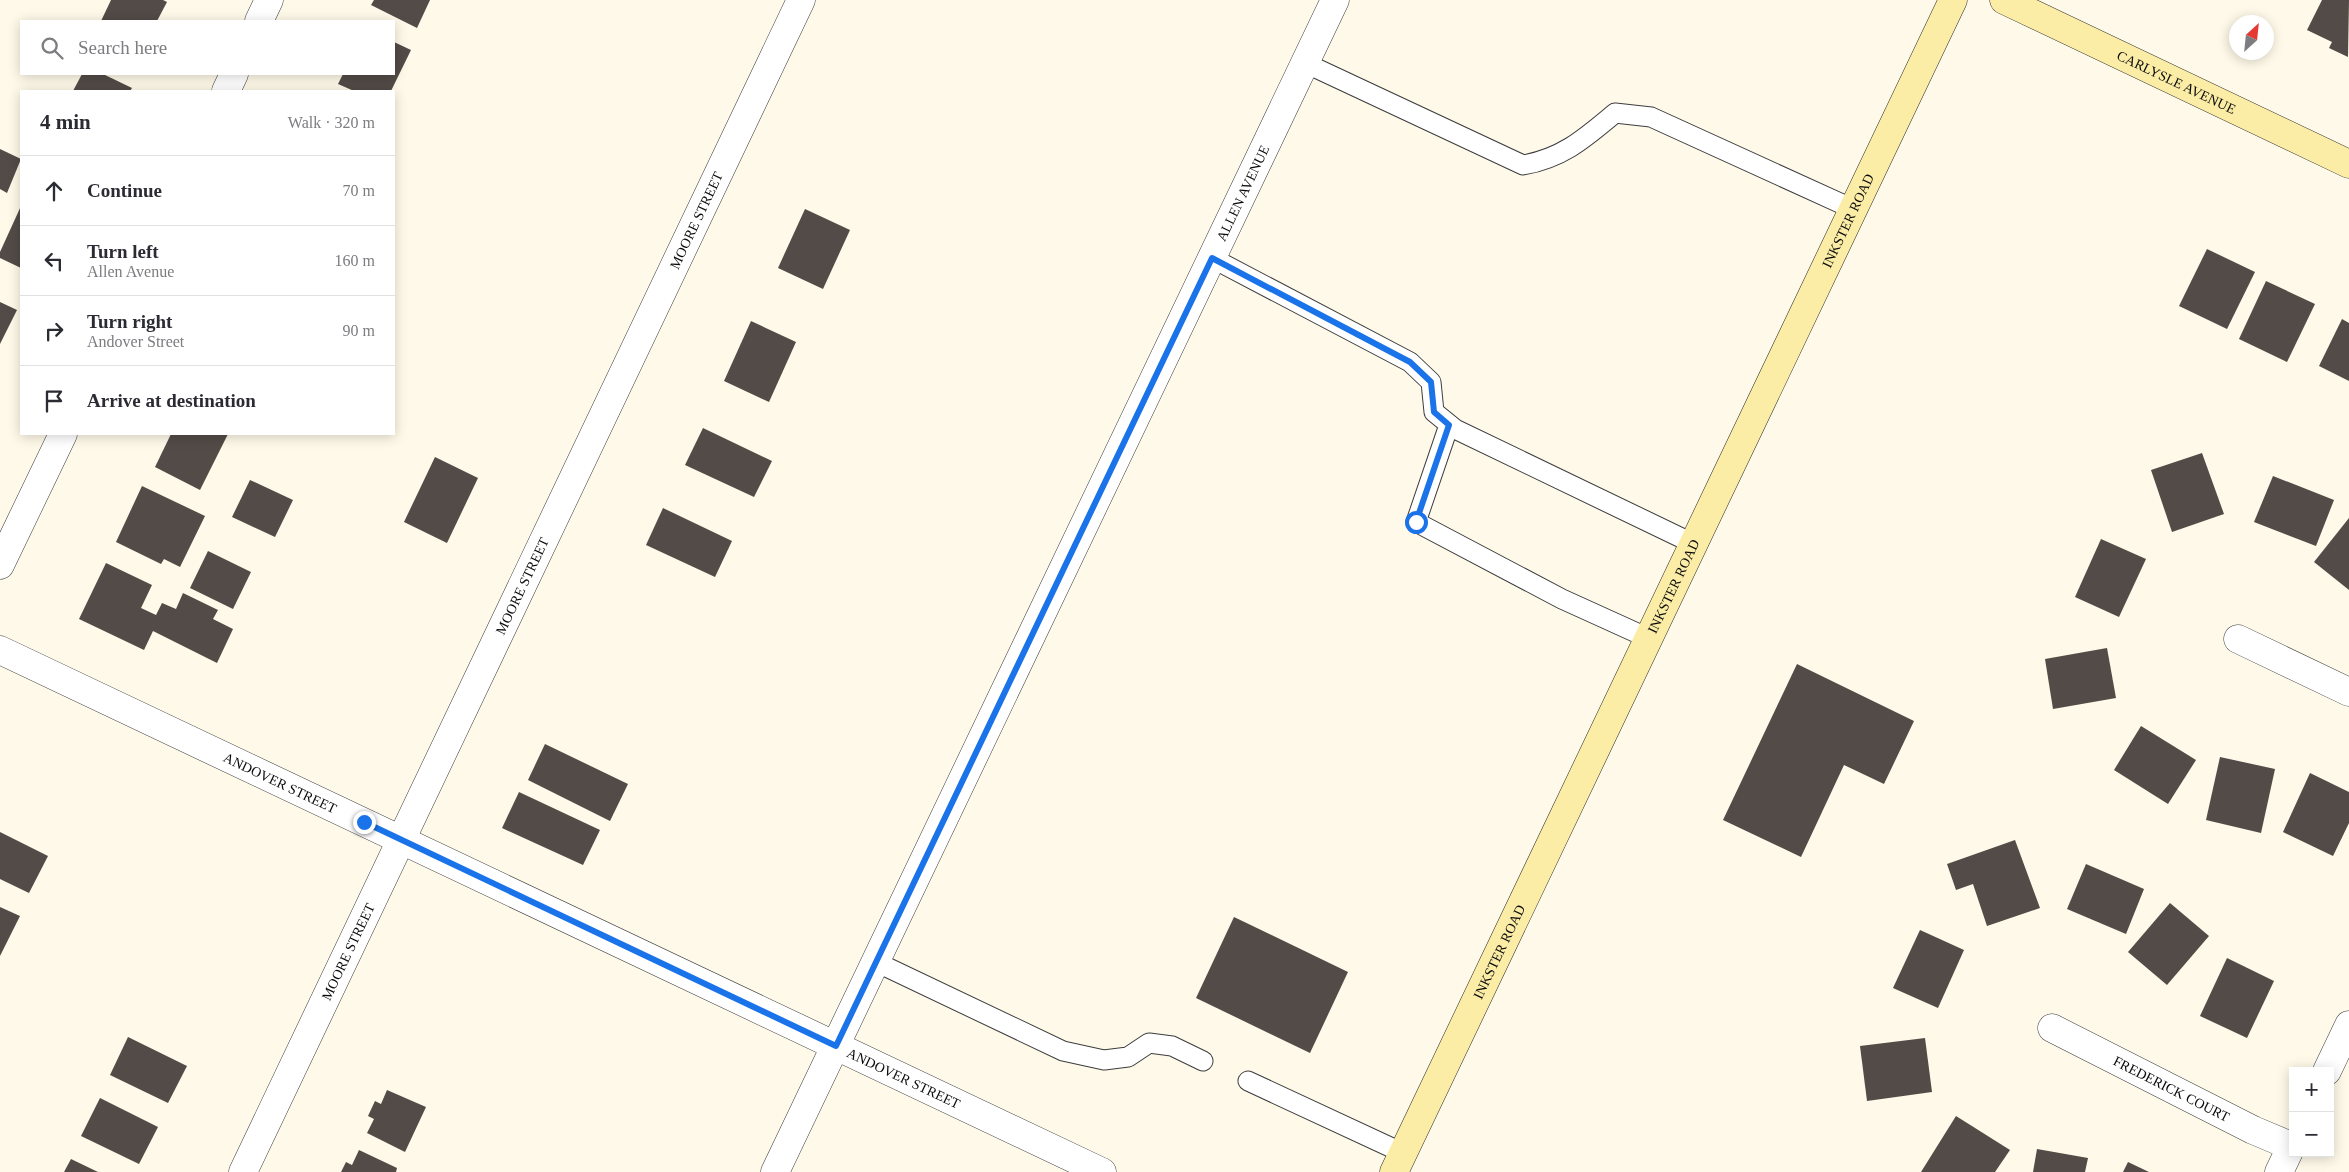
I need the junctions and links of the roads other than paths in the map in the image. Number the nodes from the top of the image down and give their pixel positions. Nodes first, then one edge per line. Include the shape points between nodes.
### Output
1 (269, 0) edge
2 (802, 0) edge
3 (1335, 0) edge
4 (1953, 0) edge
5 (2004, 0) edge
6 (259, 20) edge
7 (1305, 64) junction
8 (234, 75) edge
9 (226, 90) edge
10 (2349, 164) edge
11 (1853, 209) junction
12 (1212, 258) junction
13 (1449, 425) junction
14 (63, 435) edge
15 (1694, 544) junction
16 (0, 565) edge
17 (1648, 638) junction
18 (2238, 639) dead end
19 (0, 650) edge
20 (2349, 692) edge
21 (402, 840) junction
22 (876, 962) junction
23 (2349, 1025) edge
24 (2052, 1028) dead end
25 (836, 1046) junction
26 (1203, 1061) dead end
27 (2329, 1067) edge
28 (1248, 1081) dead end
29 (2289, 1144) edge
30 (2289, 1151) edge
31 (1398, 1162) edge
32 (243, 1172) edge
33 (775, 1172) edge
34 (1102, 1172) edge
35 (2279, 1172) edge

1 - 6 street
2 - 21 street, MOORE STREET
3 - 7 street, ALLEN AVENUE
4 - 11 main road, INKSTER ROAD
5 - 10 main road, CARLYSLE AVENUE
7 - 11 lane via 1524,165 1544,161 1576,146 1615,113 1651,117
7 - 12 street, ALLEN AVENUE
8 - 9 street
11 - 15 main road, INKSTER ROAD
12 - 13 lane via 1410,362 1431,382 1434,412
12 - 22 street, ALLEN AVENUE
13 - 15 lane
13 - 17 lane via 1416,522 1562,599
14 - 16 street
15 - 17 main road, INKSTER ROAD
17 - 31 main road, INKSTER ROAD
18 - 20 street
19 - 21 street, ANDOVER STREET
21 - 25 street, ANDOVER STREET
21 - 32 street, MOORE STREET
22 - 25 street, ALLEN AVENUE
22 - 26 lane via 1063,1051 1104,1060 1128,1058 1150,1043 1172,1046
23 - 27 street
24 - 29 street, FREDERICK COURT via 2253,1130
25 - 33 street, ALLEN AVENUE
25 - 34 street, ANDOVER STREET
28 - 31 lane
30 - 35 street

